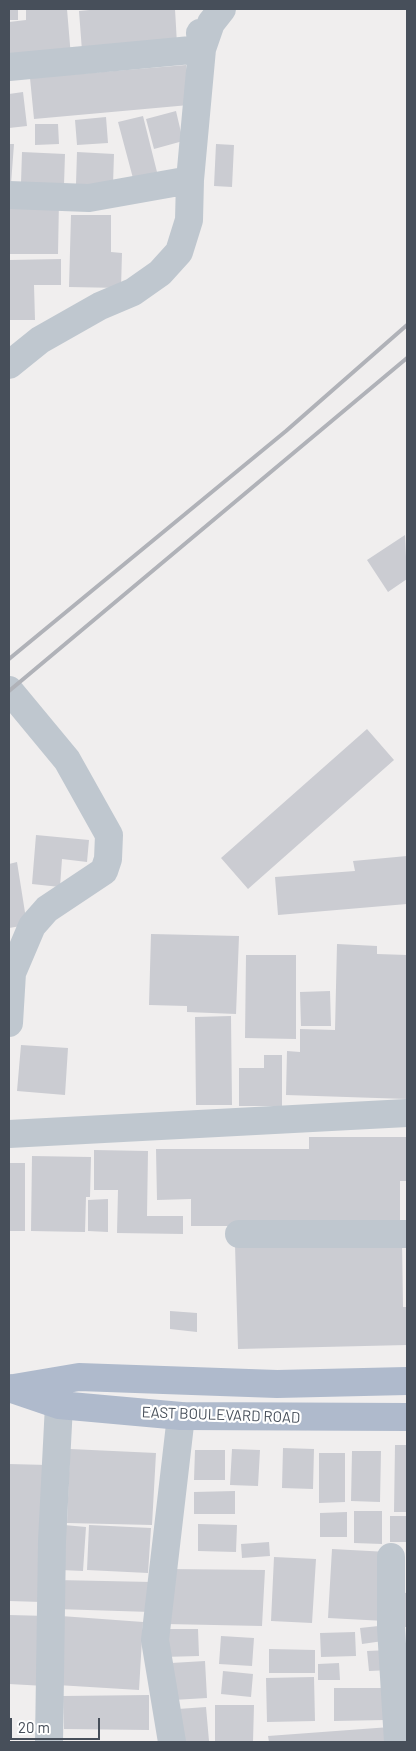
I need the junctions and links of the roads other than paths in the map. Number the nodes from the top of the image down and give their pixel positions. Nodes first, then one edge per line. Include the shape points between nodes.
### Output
1 (198, 9) edge
2 (222, 9) edge
3 (202, 49) junction
4 (9, 68) edge
5 (190, 180) junction
6 (9, 195) edge
7 (9, 365) edge
8 (9, 690) edge
9 (9, 1023) edge
10 (407, 1114) edge
11 (9, 1134) edge
12 (239, 1234) dead end
13 (407, 1234) edge
14 (407, 1381) edge
15 (11, 1388) edge
16 (59, 1405) junction
17 (181, 1416) junction
18 (407, 1417) edge
19 (391, 1557) dead end
20 (49, 1742) edge
21 (172, 1742) edge
22 (398, 1742) edge

1 - 3 street
2 - 3 street via 211,23
3 - 4 street
3 - 5 street
5 - 6 street via 89,198
5 - 7 street via 189,220 179,252 160,273 133,292 100,306 40,340
8 - 9 street via 67,760 110,837 110,845 104,871 46,909 32,926 12,973
10 - 11 street
12 - 13 street
14 - 15 main road via 277,1384 79,1377
15 - 16 main road, EAST BOULEVARD ROAD
16 - 17 main road, EAST BOULEVARD ROAD
16 - 20 street via 52,1541
17 - 18 main road, EAST BOULEVARD ROAD
17 - 21 street via 156,1634
19 - 22 street via 391,1628

